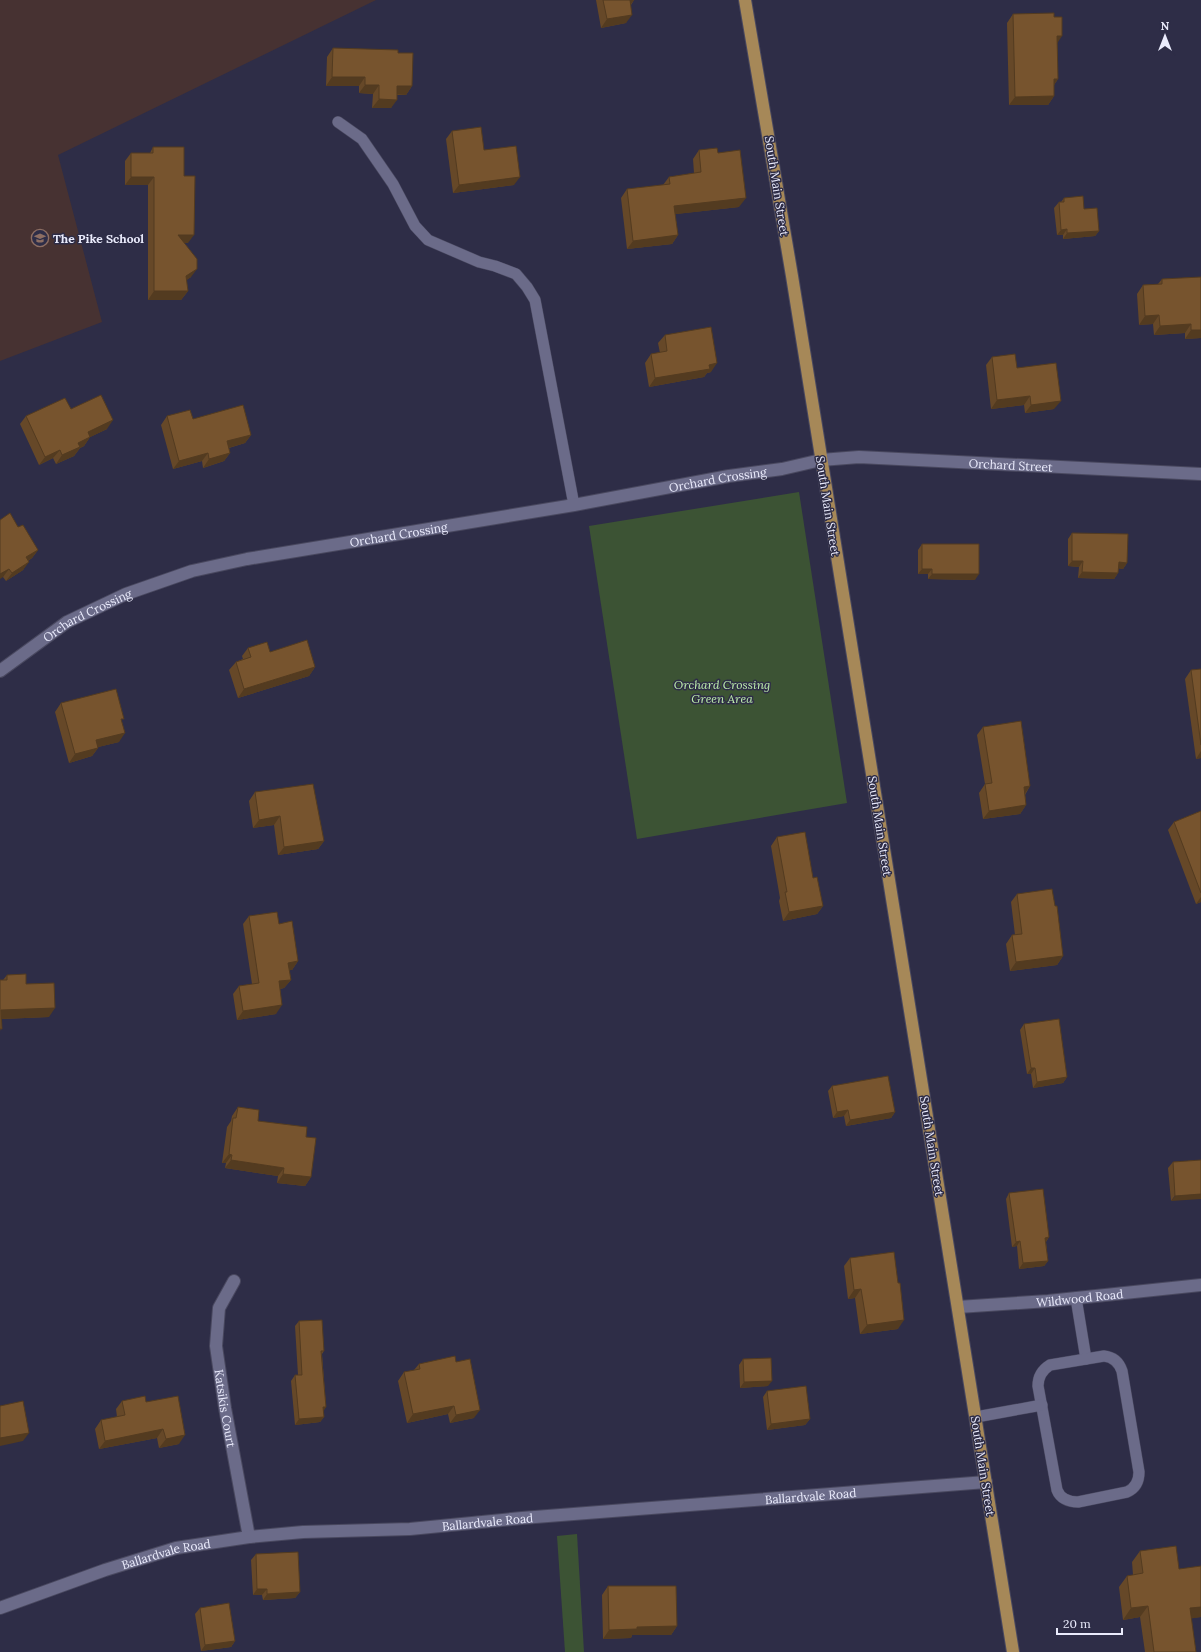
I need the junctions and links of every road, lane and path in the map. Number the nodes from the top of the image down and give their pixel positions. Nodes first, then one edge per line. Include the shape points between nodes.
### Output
1 (745, 0) edge
2 (338, 122) dead end
3 (821, 460) junction
4 (1201, 474) edge
5 (574, 505) junction
6 (0, 671) edge
7 (234, 1281) dead end
8 (1201, 1285) edge
9 (1076, 1298) junction
10 (958, 1307) junction
11 (1086, 1359) junction
12 (1042, 1405) junction
13 (976, 1417) junction
14 (986, 1482) junction
15 (249, 1537) junction
16 (0, 1608) edge
17 (1013, 1652) edge

1 - 3 main road, South Main Street
2 - 5 lane via 362,139 393,184 415,226 428,240 479,262 516,274 527,287 535,300
3 - 4 street, Orchard Street via 859,457
3 - 5 street, Orchard Crossing
3 - 10 main road, South Main Street
5 - 6 street, Orchard Crossing via 307,548 192,571 126,594 67,622
7 - 15 street, Katsikis Court via 219,1308 216,1346
8 - 9 street, Wildwood Road
9 - 10 street, Wildwood Road
9 - 11 lane
10 - 13 main road, South Main Street
11 - 12 lane via 1050,1365 1044,1369 1038,1382
11 - 12 lane via 1107,1356 1121,1368 1139,1472 1134,1489 1124,1494 1078,1502 1066,1500 1061,1496 1056,1486
12 - 13 lane
13 - 14 main road, South Main Street
14 - 15 street, Ballardvale Road via 410,1529 303,1532
14 - 17 main road, South Main Street
15 - 16 street, Ballardvale Road via 176,1548 105,1570

